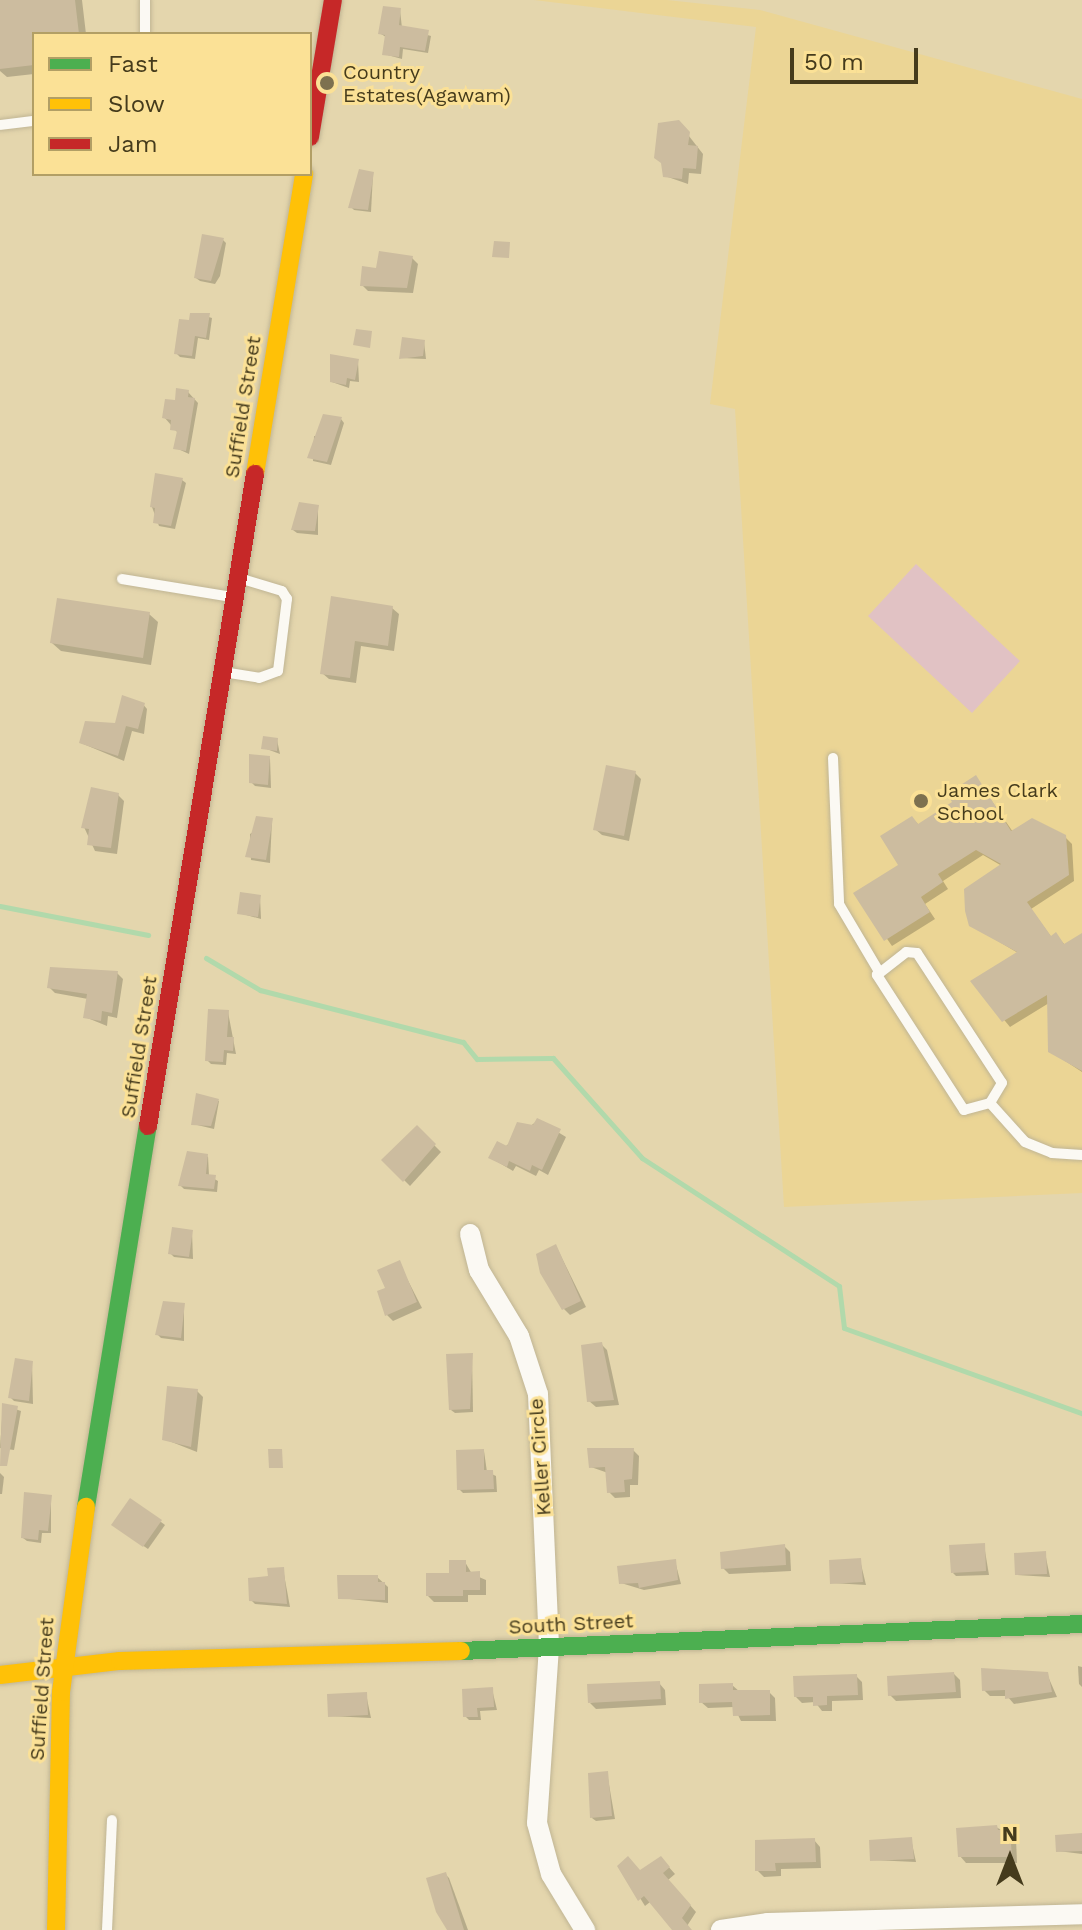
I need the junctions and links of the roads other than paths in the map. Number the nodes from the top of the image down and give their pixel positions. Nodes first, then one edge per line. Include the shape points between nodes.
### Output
1 (145, 0) edge
2 (333, 0) edge
3 (145, 32) edge
4 (314, 85) edge
5 (312, 111) edge
6 (32, 121) edge
7 (0, 125) edge
8 (304, 176) edge
9 (237, 577) junction
10 (122, 579) dead end
11 (234, 597) junction
12 (221, 671) junction
13 (833, 758) dead end
14 (878, 970) junction
15 (990, 1103) junction
16 (1082, 1155) edge
17 (470, 1234) dead end
18 (1082, 1624) edge
19 (549, 1647) junction
20 (63, 1666) junction
21 (0, 1675) edge
22 (112, 1820) dead end
23 (1082, 1914) edge
24 (56, 1930) edge
25 (107, 1930) edge
26 (585, 1930) edge
27 (721, 1930) edge

1 - 3 lane
2 - 4 main road
4 - 5 main road
6 - 7 lane
8 - 9 main road, Suffield Street
9 - 11 main road, Suffield Street
9 - 12 lane via 282,591 287,599 278,671 259,678
10 - 11 lane
11 - 12 main road, Suffield Street
12 - 20 main road, Suffield Street
13 - 14 lane via 839,904
14 - 15 lane via 964,1110
14 - 15 lane via 906,952 917,953 1002,1083
15 - 16 lane via 1025,1142 1052,1153
17 - 19 street, Keller Circle via 479,1270 519,1336 538,1394
18 - 19 main road, South Street
19 - 20 main road, South Street
19 - 26 street, Keller Circle via 537,1823 555,1882
20 - 21 main road, South Street
20 - 24 main road, Suffield Street
22 - 25 lane
23 - 27 street via 768,1923

